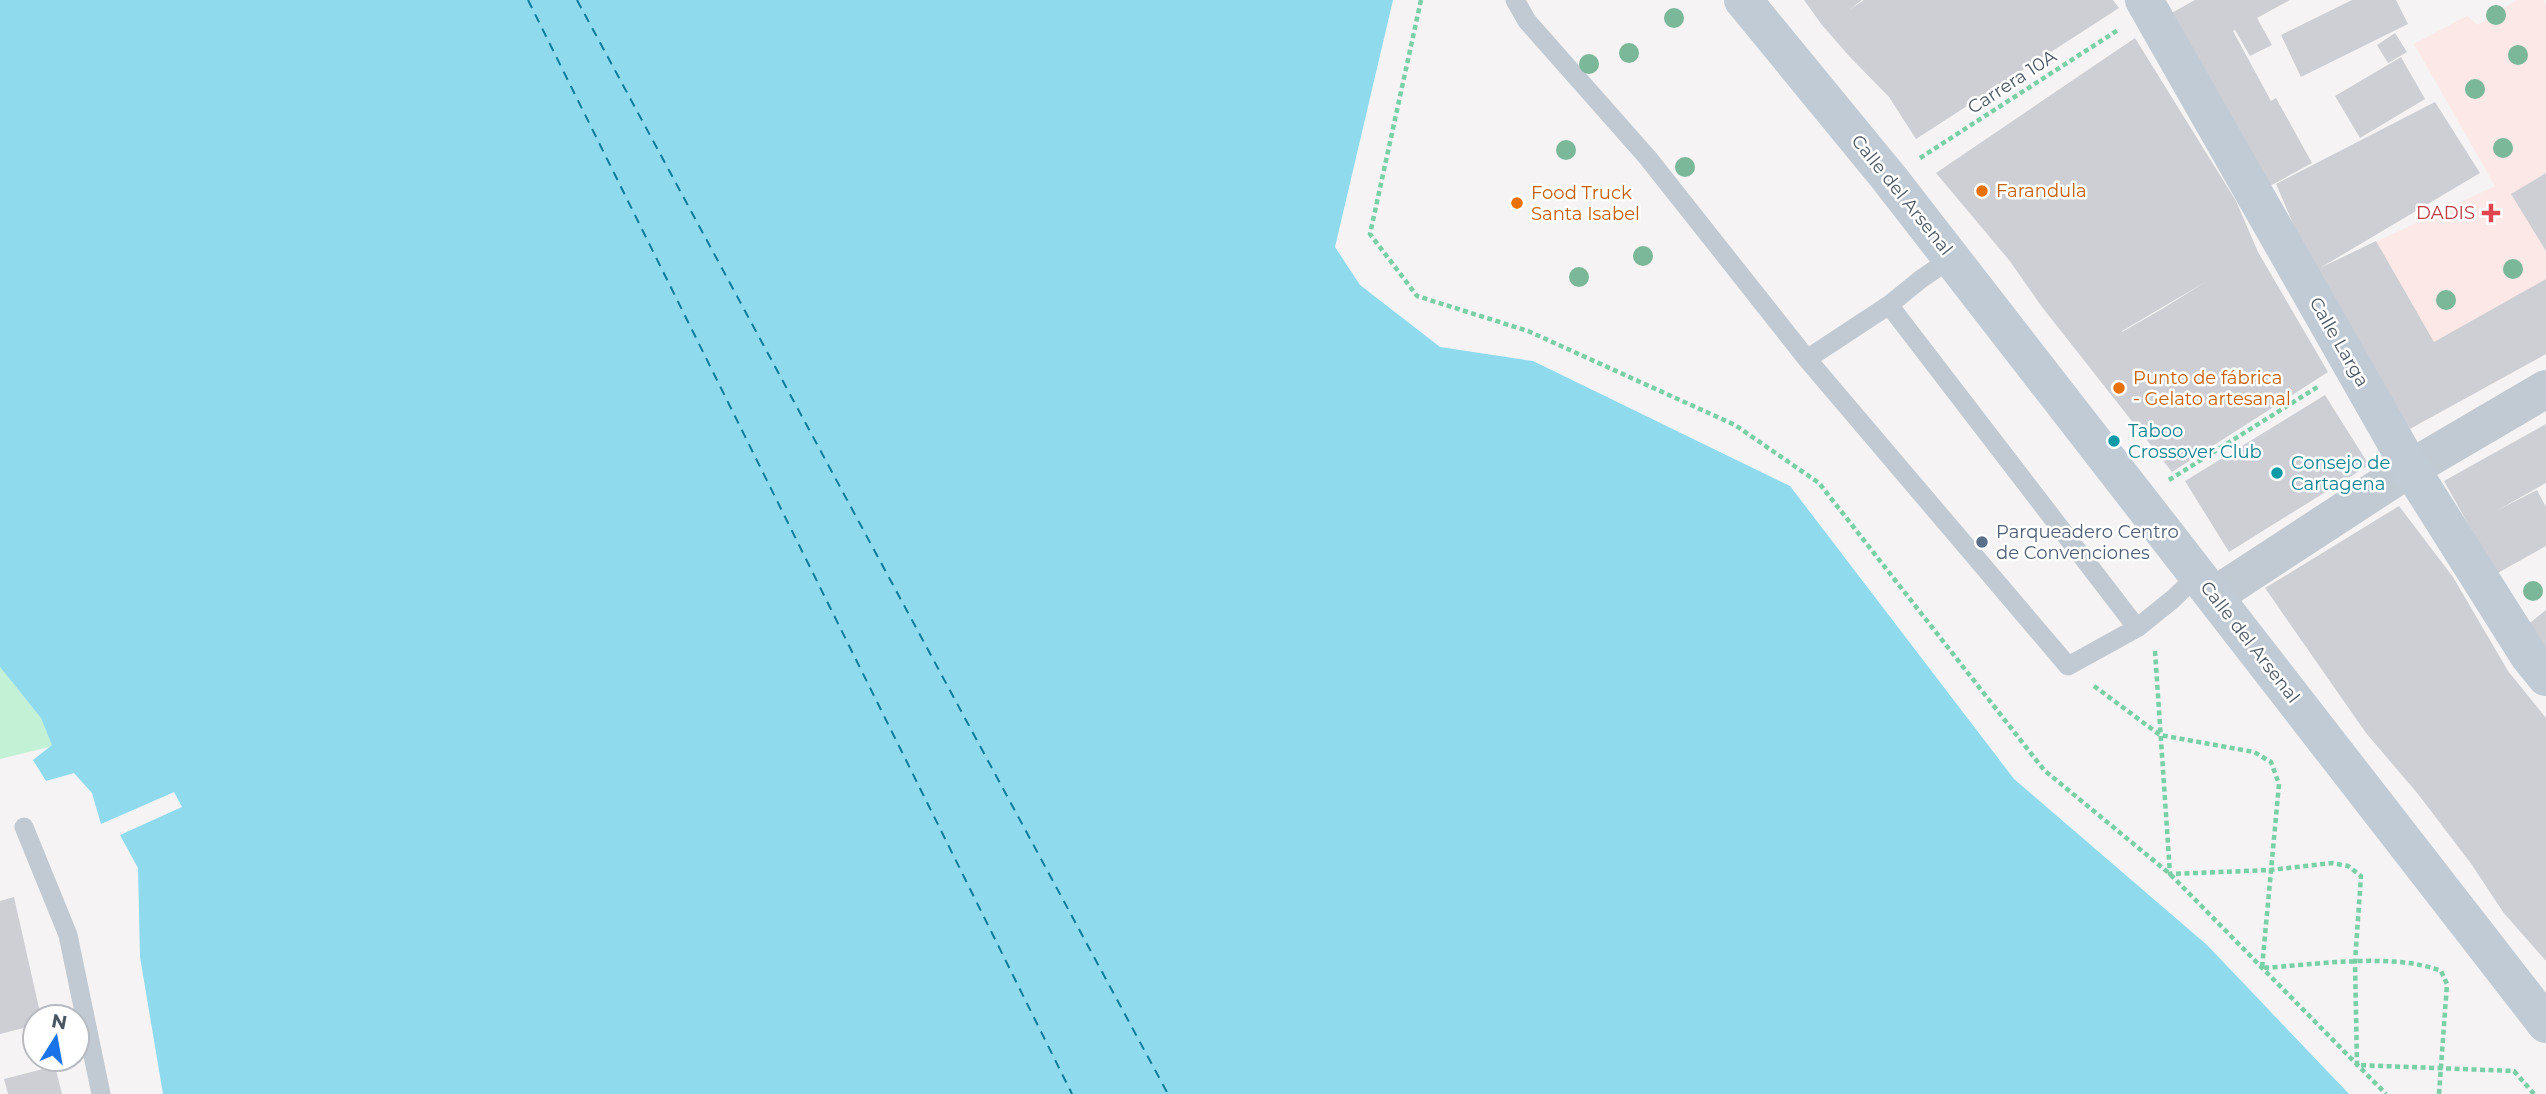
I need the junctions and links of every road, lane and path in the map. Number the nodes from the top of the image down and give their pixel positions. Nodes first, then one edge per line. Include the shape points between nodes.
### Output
1 (1421, 0) edge
2 (1514, 0) edge
3 (1743, 0) edge
4 (2153, 3) edge
5 (1889, 178) junction
6 (1952, 258) junction
7 (1889, 305) junction
8 (1807, 359) junction
9 (2329, 380) dead end
10 (2546, 389) edge
11 (2412, 469) junction
12 (2139, 500) junction
13 (2206, 586) junction
14 (2153, 615) junction
15 (2137, 628) junction
16 (2068, 666) junction
17 (2546, 677) edge
18 (2160, 735) junction
19 (24, 827) dead end
20 (2270, 870) junction
21 (2170, 874) junction
22 (2355, 962) junction
23 (2262, 968) junction
24 (2546, 1024) edge
25 (2357, 1065) junction
26 (2441, 1068) junction
27 (101, 1094) edge
28 (2386, 1094) edge
29 (2439, 1094) edge
30 (2534, 1094) edge

1 - 21 path via 1370,234 1417,296 1528,331 1735,425 1819,483 2044,770
2 - 8 lane via 1527,22 1648,158
3 - 5 main road, Calle del Arsenal
4 - 5 path, Carrera 10A
4 - 11 main road, Calle Larga
5 - 6 main road, Calle del Arsenal
6 - 7 lane
6 - 12 main road, Calle del Arsenal
7 - 8 lane
7 - 15 lane
8 - 16 lane
9 - 12 path
10 - 11 street
11 - 13 street
11 - 17 main road, Calle Larga
12 - 13 main road, Calle del Arsenal
13 - 14 lane
13 - 24 main road, Calle del Arsenal
14 - 15 lane
14 - 18 path
15 - 16 lane
16 - 18 path
18 - 20 path via 2253,752 2271,762 2279,784
18 - 21 path
19 - 27 lane via 68,934
20 - 21 path
20 - 22 path via 2332,863 2348,866 2361,876
20 - 23 path
21 - 23 path
22 - 23 path
22 - 25 path
22 - 26 path via 2422,964 2441,971 2447,984
23 - 25 path
25 - 26 path
25 - 28 path
26 - 29 path
26 - 30 path via 2514,1071

